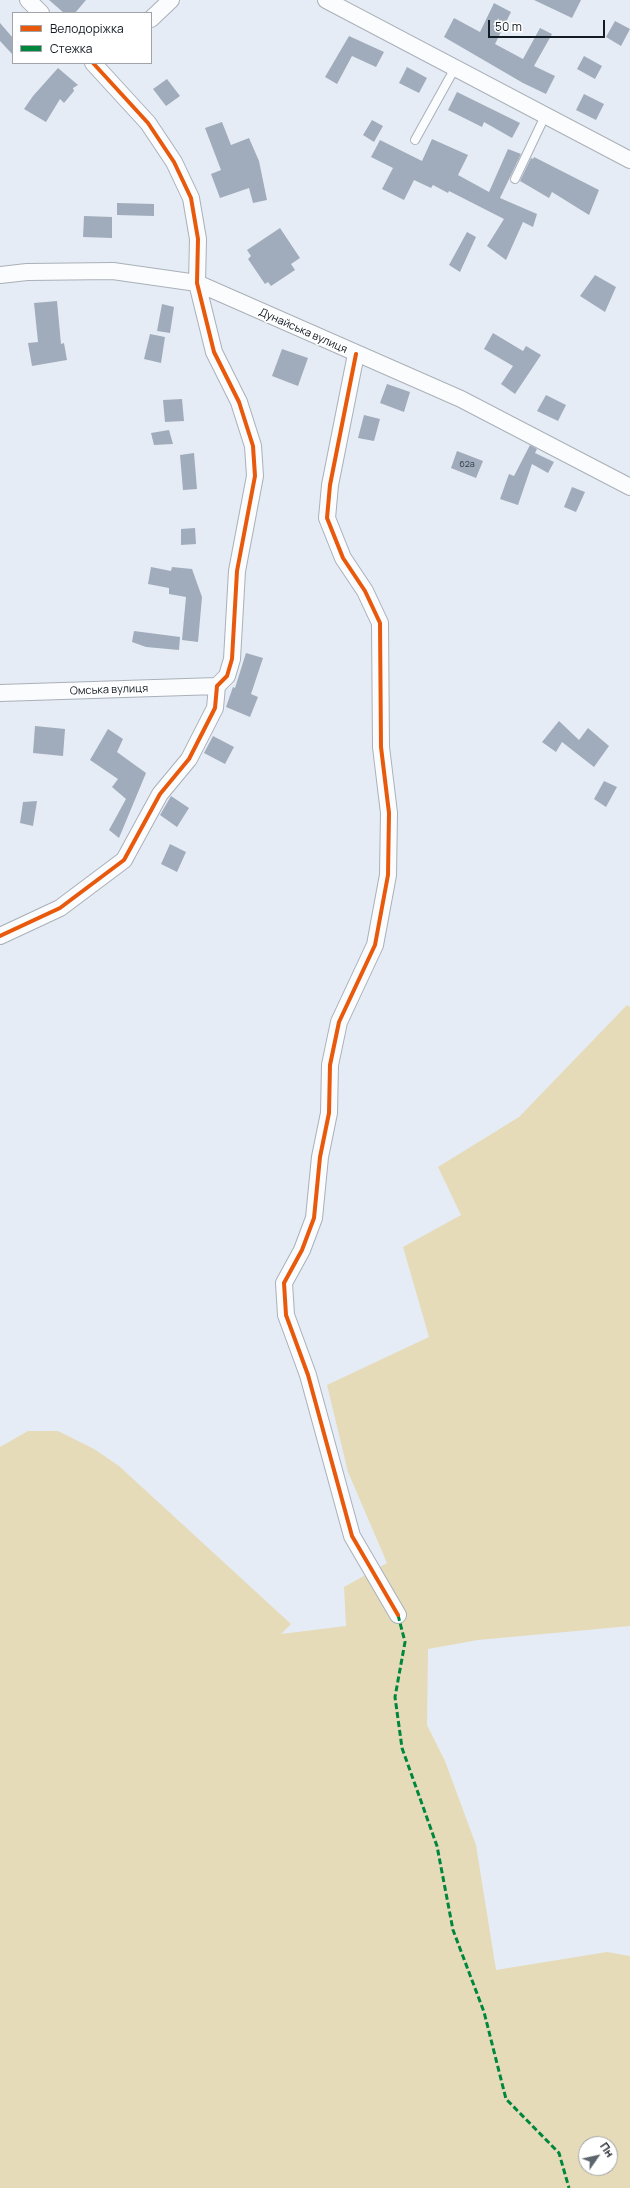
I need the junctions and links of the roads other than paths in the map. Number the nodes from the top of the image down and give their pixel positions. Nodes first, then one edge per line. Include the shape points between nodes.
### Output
1 (28, 0) edge
2 (171, 0) edge
3 (326, 0) edge
4 (40, 12) edge
5 (152, 18) edge
6 (98, 65) edge
7 (456, 68) junction
8 (545, 116) junction
9 (415, 140) dead end
10 (630, 160) edge
11 (516, 179) dead end
12 (0, 275) edge
13 (197, 283) junction
14 (356, 354) junction
15 (630, 487) edge
16 (217, 686) junction
17 (0, 693) edge
18 (0, 936) edge
19 (398, 1615) dead end

1 - 4 street
2 - 5 street
3 - 7 street
6 - 13 street via 148,123 174,162 191,198 198,239
7 - 8 street
7 - 9 lane
8 - 10 street
8 - 11 lane
12 - 13 street, Дунайська вулиця via 27,272 113,271
13 - 14 street, Дунайська вулиця
13 - 16 street via 214,352 239,402 253,446 255,476 237,571 232,659 227,676
14 - 15 street, Дунайська вулиця via 461,399
14 - 19 street via 330,485 327,518 343,558 365,591 380,623 381,747 389,813 388,875 375,945 339,1022 330,1065 329,1113 320,1157 314,1218 302,1250 284,1283 286,1315 308,1375 352,1536
16 - 17 street, Омська вулиця
16 - 18 street via 215,708 189,759 160,794 124,860 60,908

